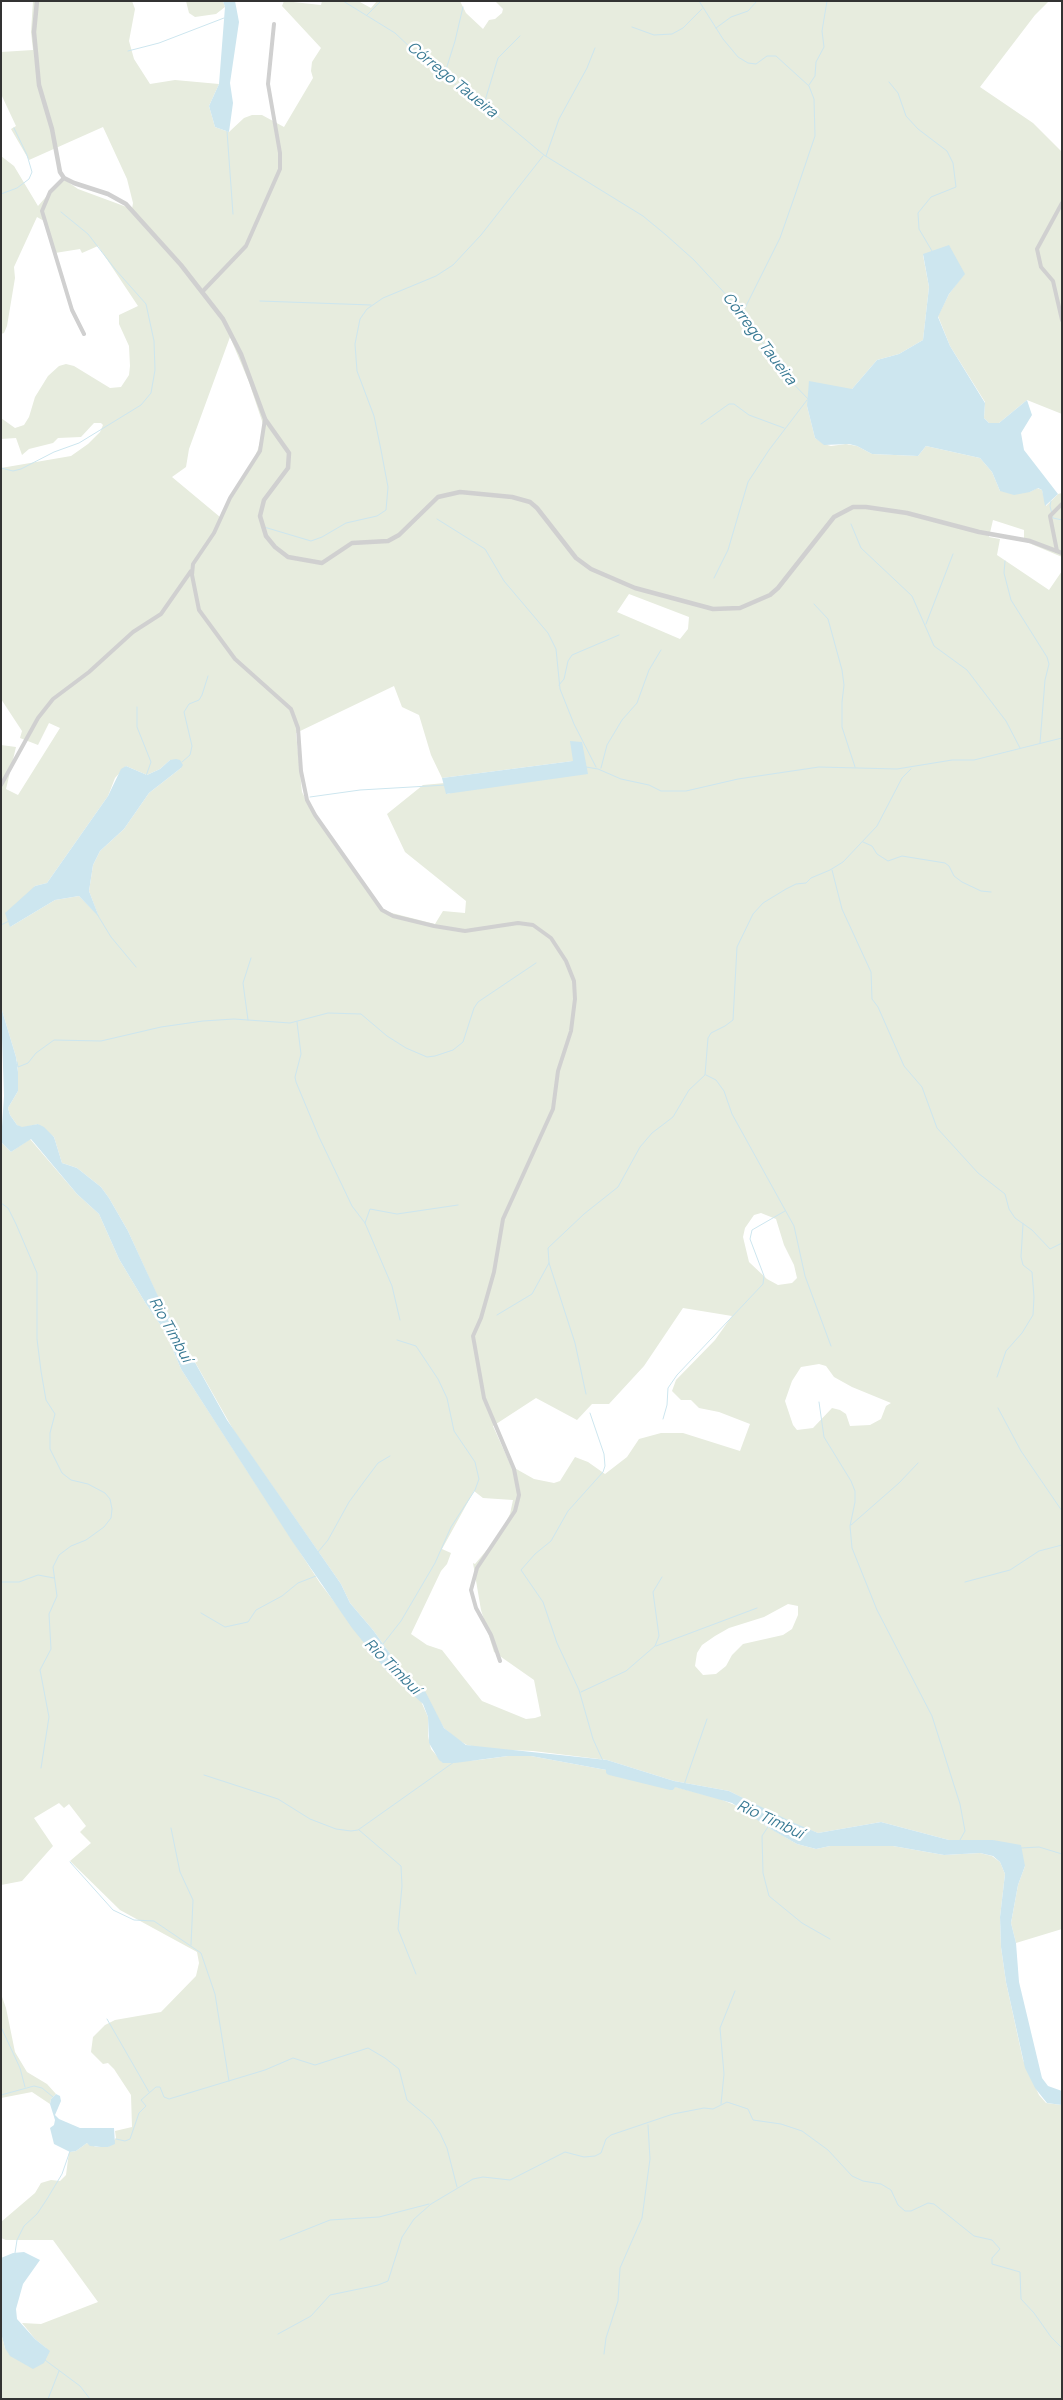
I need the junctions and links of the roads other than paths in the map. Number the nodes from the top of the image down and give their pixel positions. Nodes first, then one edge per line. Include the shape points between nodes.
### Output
1 (37, 1) edge
2 (274, 24) dead end
3 (64, 178) junction
4 (1062, 203) edge
5 (203, 291) junction
6 (1062, 320) edge
7 (84, 334) dead end
8 (265, 419) junction
9 (1062, 504) edge
10 (1059, 552) edge
11 (192, 569) junction
12 (1, 785) edge
13 (500, 1660) dead end

1 - 3 street via 34,32 39,85 52,129 58,166
2 - 5 street via 268,84 280,169 246,246
3 - 5 street via 126,204
3 - 7 street via 50,192 42,211 72,310
4 - 6 street via 1037,249 1041,267 1053,281
5 - 8 street via 235,339
8 - 10 street via 286,447 290,460 288,468 264,500 260,516 262,526 275,548 288,557 315,564 326,562 352,543 393,539 438,497 460,492 530,502 576,558 590,569 635,588 722,610 740,608 770,595 834,518 853,507 907,513 979,532 1030,541
8 - 11 street via 260,451 230,498
9 - 10 street via 1050,516
11 - 12 street via 161,614 133,632 46,708
11 - 13 street via 195,602 202,616 236,659 291,709 298,728 307,800 382,910 393,916 458,930 518,923 533,925 551,938 571,972 573,1020 558,1072 553,1109 503,1220 494,1272 473,1336 484,1398 514,1470 519,1495 515,1512 477,1568 471,1590

